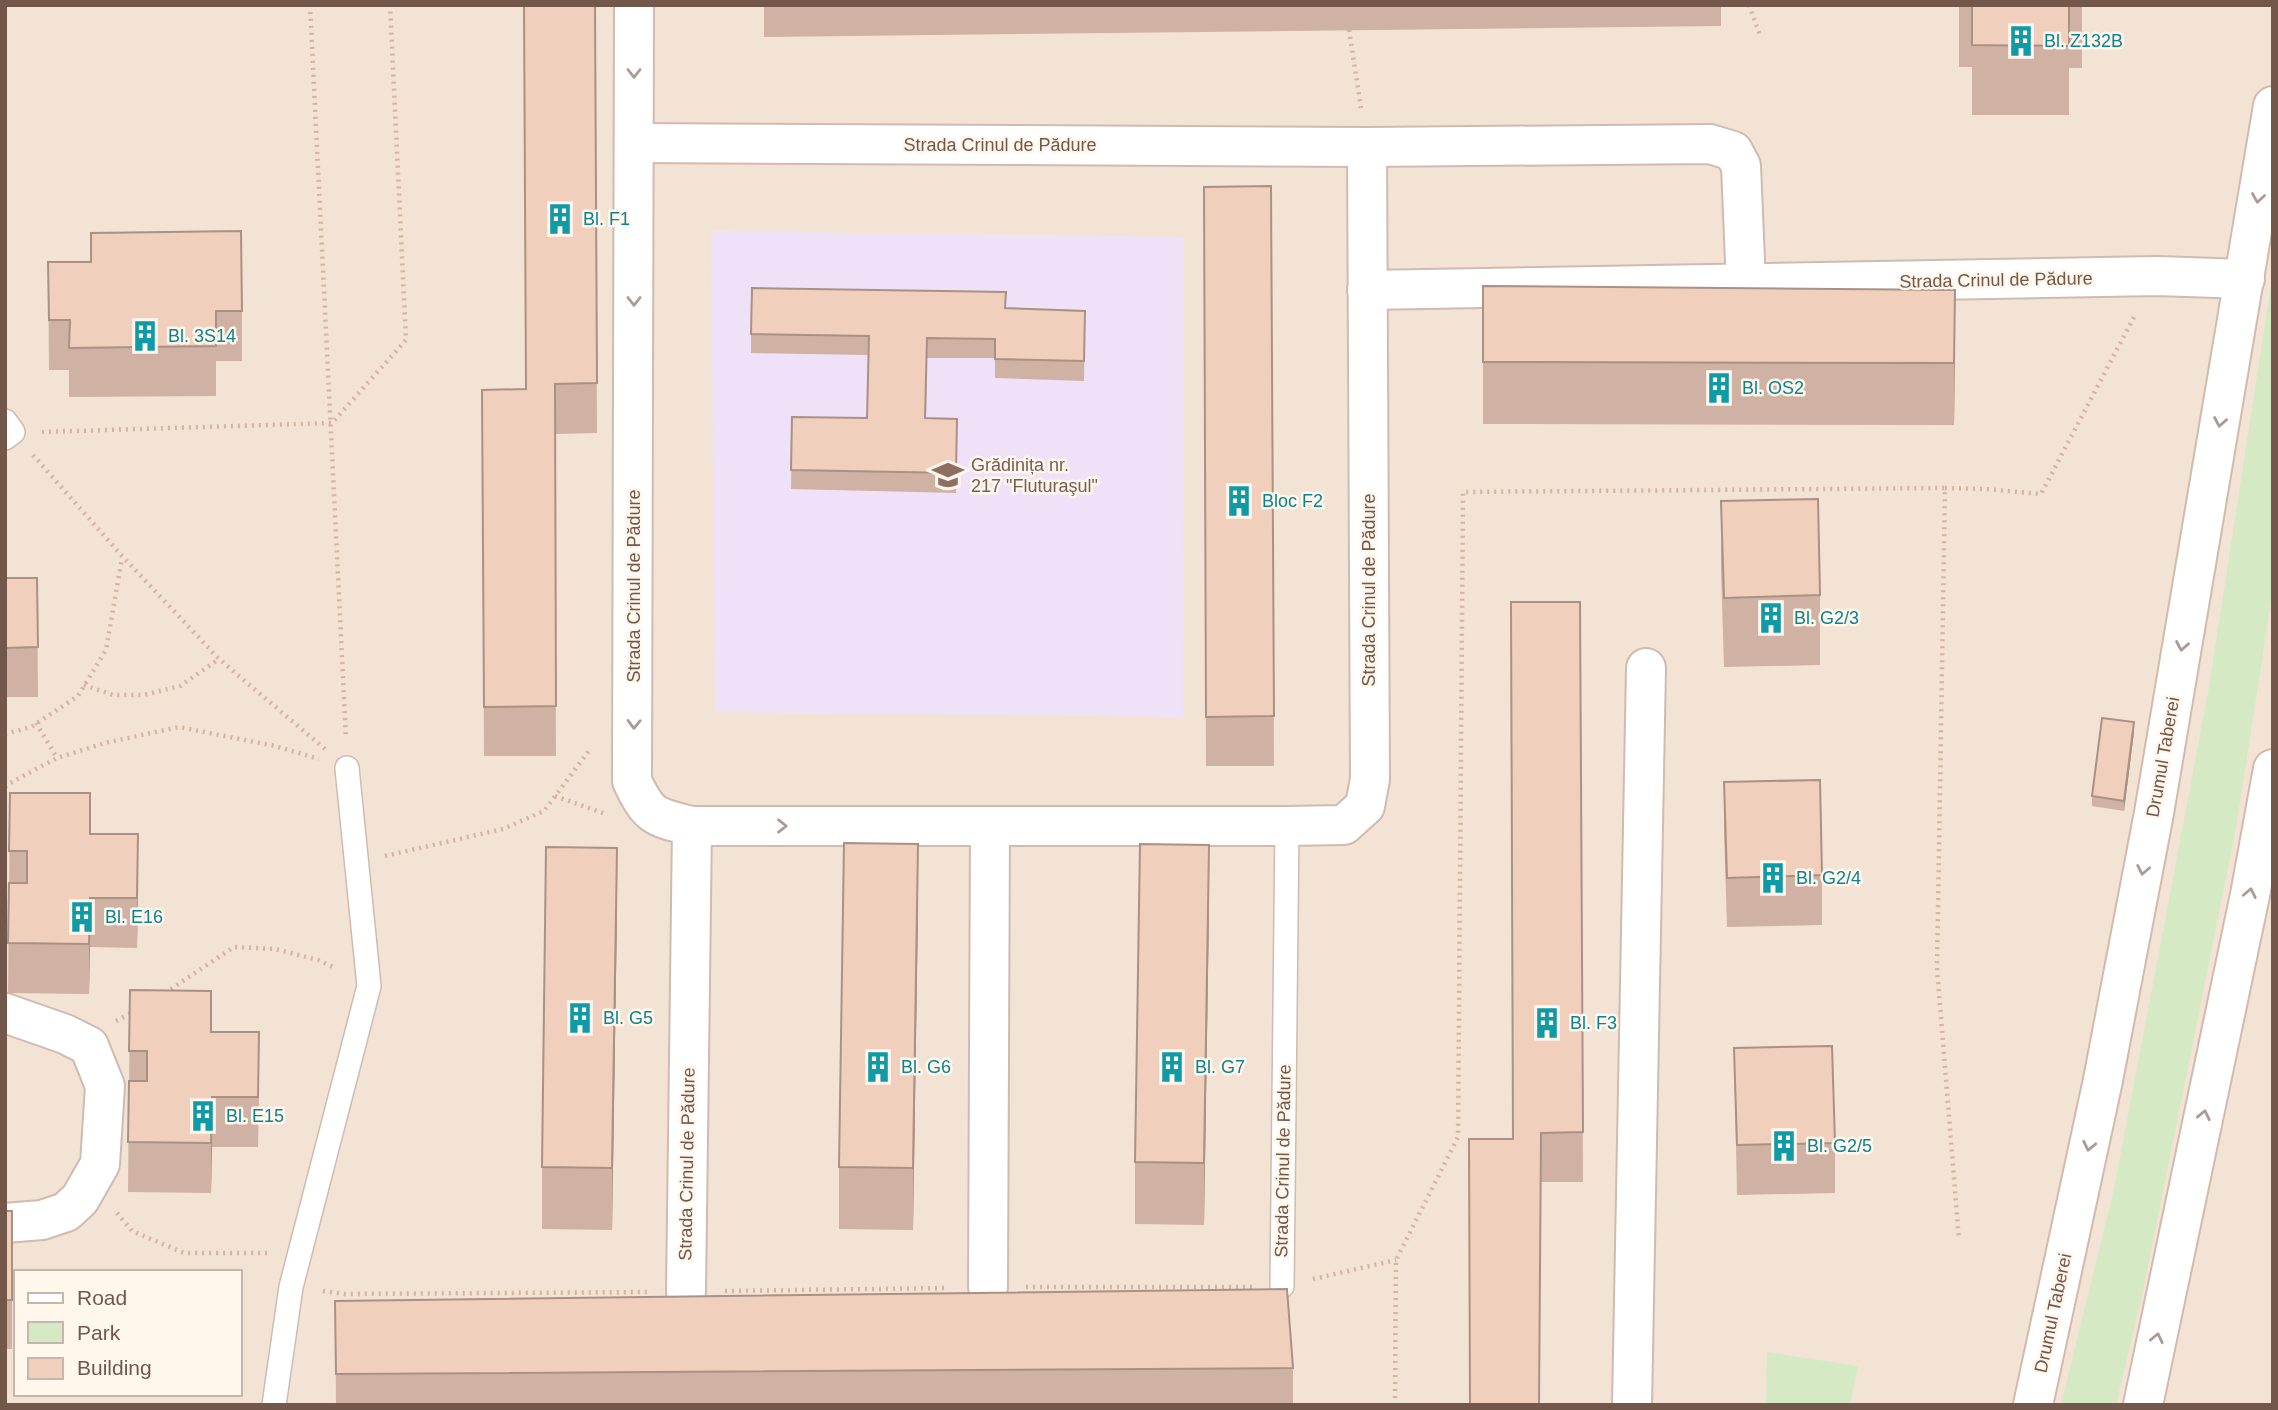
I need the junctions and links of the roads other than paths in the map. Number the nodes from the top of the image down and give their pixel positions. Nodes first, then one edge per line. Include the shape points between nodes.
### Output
1 (634, 5) edge
2 (2273, 106) edge
3 (634, 143) junction
4 (1367, 147) junction
5 (2245, 279) junction
6 (1746, 285) junction
7 (1367, 290) junction
8 (1646, 668) dead end
9 (347, 768) road end
10 (2273, 769) edge
11 (692, 826) junction
12 (990, 826) junction
13 (1287, 826) junction
14 (5, 1013) edge
15 (5, 1223) edge
16 (1282, 1286) edge
17 (988, 1287) road end
18 (685, 1292) road end
19 (274, 1405) edge
20 (1632, 1405) edge
21 (2032, 1405) edge
22 (2143, 1405) edge

1 -> 3 street, Strada Crinul de Pădure
2 -> 5 street, Drumul Taberei
3 - 4 street, Strada Crinul de Pădure
3 -> 11 street, Strada Crinul de Pădure via 632,781 643,804 659,819
4 - 6 street, Strada Crinul de Pădure via 1710,144 1733,150 1741,166
4 - 7 street, Strada Crinul de Pădure
5 - 6 street, Strada Crinul de Pădure via 2157,276
5 -> 21 street, Drumul Taberei via 2151,827 2103,1080
6 - 7 street, Strada Crinul de Pădure
7 - 13 street, Strada Crinul de Pădure via 1370,779 1365,806 1344,825
8 - 20 street
9 - 19 lane via 369,986 291,1287
22 -> 10 street
11 -> 12 street, Strada Crinul de Pădure
11 - 18 street, Strada Crinul de Pădure
12 - 13 street, Strada Crinul de Pădure
12 - 17 street
13 - 16 lane, Strada Crinul de Pădure
14 - 15 street via 89,1046 105,1086 100,1164 80,1199 66,1212 42,1220

